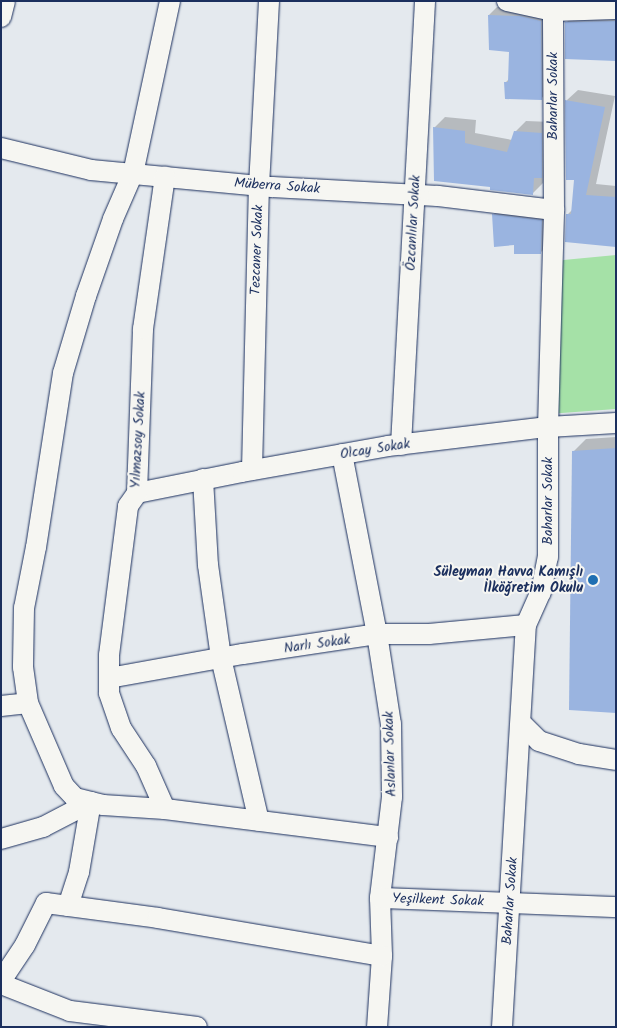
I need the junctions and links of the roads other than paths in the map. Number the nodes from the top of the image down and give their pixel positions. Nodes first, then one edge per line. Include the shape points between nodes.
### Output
1 (5, 1) edge
2 (170, 1) edge
3 (269, 1) edge
4 (425, 1) edge
5 (506, 1) edge
6 (551, 6) edge
7 (616, 9) edge
8 (1, 17) edge
9 (1, 148) edge
10 (133, 173) junction
11 (165, 176) junction
12 (260, 186) junction
13 (415, 195) junction
14 (554, 210) junction
15 (616, 423) edge
16 (548, 427) junction
17 (401, 445) junction
18 (342, 454) junction
19 (252, 470) junction
20 (202, 479) junction
21 (137, 493) junction
22 (526, 625) junction
23 (377, 634) junction
24 (221, 658) junction
25 (109, 678) junction
26 (28, 702) junction
27 (1, 706) edge
28 (521, 723) junction
29 (616, 760) edge
30 (91, 802) junction
31 (165, 809) junction
32 (259, 821) junction
33 (388, 837) junction
34 (1, 839) edge
35 (380, 898) junction
36 (510, 903) junction
37 (68, 906) junction
38 (616, 907) edge
39 (382, 956) junction
40 (1, 983) edge
41 (68, 1019) edge
42 (197, 1027) edge
43 (377, 1027) edge
44 (502, 1027) edge

1 - 8 street
2 - 10 street
3 - 12 street, Tezcaner Sokak
4 - 13 street, Özcanlılar Sokak
5 - 6 street
6 - 7 street
6 - 14 street, Baharlar Sokak
9 - 10 street, Müberra Sokak via 91,170
10 - 11 street, Müberra Sokak
10 - 26 street via 113,219 63,374 24,608 23,667
11 - 12 street, Müberra Sokak
11 - 21 street, Yılmazsoy Sokak via 143,329
12 - 13 street, Müberra Sokak
12 - 19 street, Tezcaner Sokak
13 - 14 street, Müberra Sokak
13 - 17 street, Özcanlılar Sokak
14 - 16 street, Baharlar Sokak
15 - 16 street, Olcay Sokak
16 - 17 street, Olcay Sokak
16 - 22 street, Baharlar Sokak via 548,557 541,592
17 - 18 street, Olcay Sokak
18 - 19 street, Olcay Sokak
18 - 23 street, Aslanlar Sokak
19 - 20 street, Olcay Sokak
20 - 21 street, Olcay Sokak
20 - 24 street via 208,565
21 - 25 street, Yılmazsoy Sokak via 128,506 109,655
22 - 23 street, Narlı Sokak via 429,634
22 - 28 street, Baharlar Sokak
23 - 24 street, Narlı Sokak
23 - 33 street, Aslanlar Sokak via 391,724 392,797
24 - 25 street, Narlı Sokak
24 - 32 street
25 - 31 street, Yılmazsoy Sokak via 110,693 121,728 146,766
26 - 27 street
26 - 30 street via 64,786 75,798
28 - 29 street via 539,741 579,754
28 - 36 street, Baharlar Sokak
30 - 31 street
30 - 34 street via 44,827
30 - 37 street via 79,872
31 - 32 street
32 - 33 street
33 - 35 street, Aslanlar Sokak
35 - 36 street, Yeşilkent Sokak
35 - 39 street, Aslanlar Sokak
36 - 38 street, Yeşilkent Sokak
36 - 44 street, Baharlar Sokak
37 - 39 street
37 - 40 street via 46,904
39 - 43 street, Aslanlar Sokak
40 - 41 street
41 - 42 street

